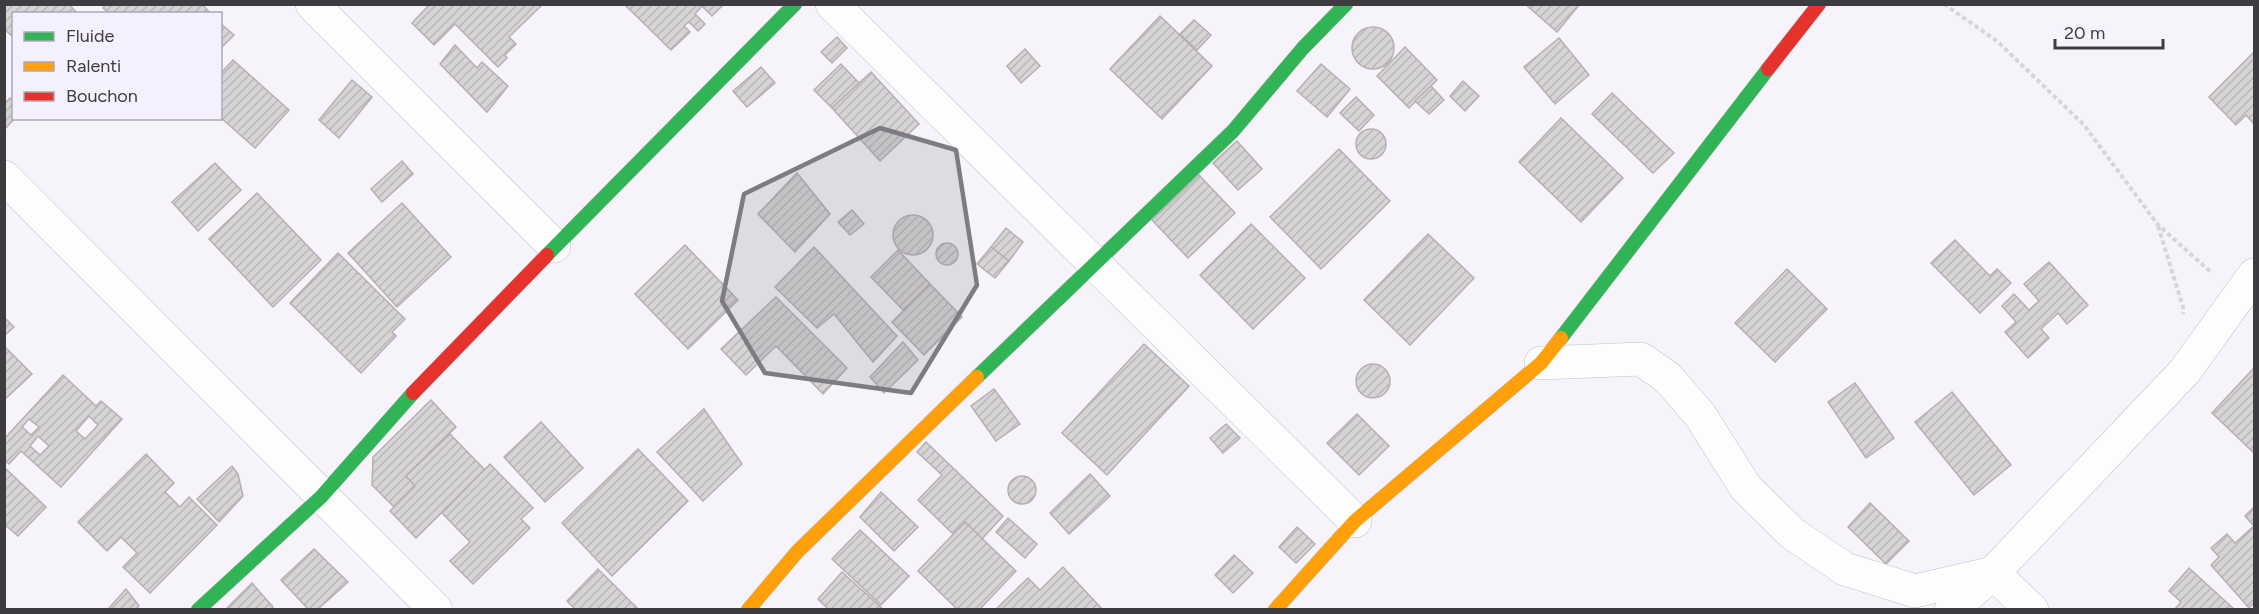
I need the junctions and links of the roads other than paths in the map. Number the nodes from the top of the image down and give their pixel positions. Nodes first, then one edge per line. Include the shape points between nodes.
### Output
1 (312, 4) edge
2 (795, 4) edge
3 (832, 4) edge
4 (1346, 4) edge
5 (1819, 4) edge
6 (4, 177) edge
7 (554, 246) junction
8 (1095, 262) junction
9 (2247, 286) edge
10 (1541, 363) junction
11 (321, 497) junction
12 (1355, 521) junction
13 (1993, 573) junction
14 (198, 609) edge
15 (436, 609) edge
16 (748, 609) edge
17 (1275, 609) edge
18 (1951, 609) edge
19 (2032, 609) edge

1 - 7 street
2 - 7 street
3 - 8 street
4 - 8 street via 1233,131
5 - 10 street
6 - 11 street
7 - 11 street via 432,371
8 - 12 street
8 - 16 street via 797,552
9 - 13 street via 2185,371
10 - 12 street
10 - 13 street via 1641,359 1668,378 1700,415 1746,488 1793,534 1845,569 1915,591
11 - 14 street
11 - 15 street
12 - 17 street
13 - 18 street
13 - 19 street

